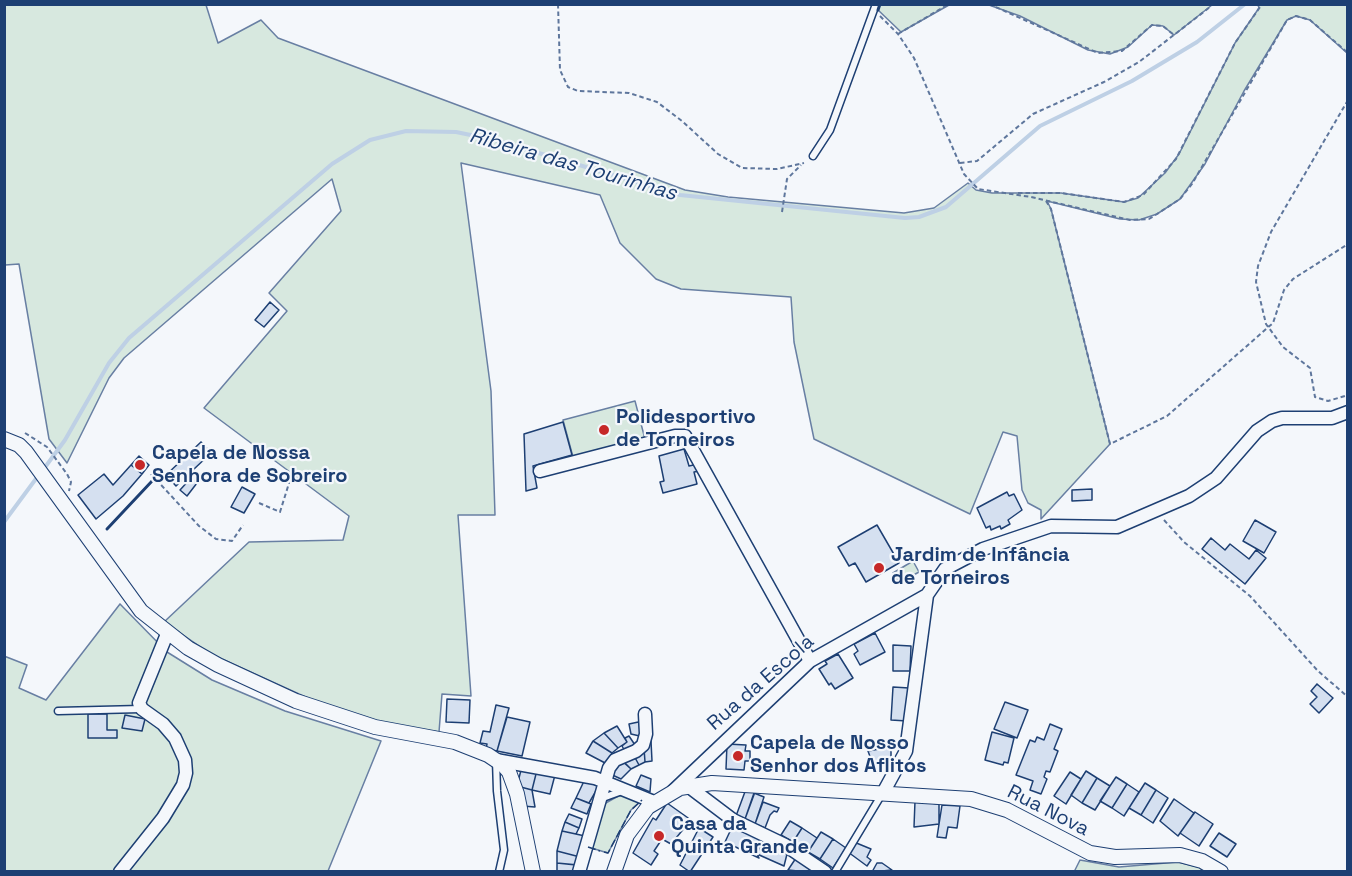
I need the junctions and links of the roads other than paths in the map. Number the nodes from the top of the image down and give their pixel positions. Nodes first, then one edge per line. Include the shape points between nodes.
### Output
1 (874, 7) edge
2 (813, 156) road end
3 (1347, 412) edge
4 (4, 439) edge
5 (540, 471) dead end
6 (927, 595) junction
7 (167, 634) junction
8 (810, 661) junction
9 (142, 709) junction
10 (58, 711) dead end
11 (645, 714) dead end
12 (496, 760) junction
13 (604, 781) junction
14 (688, 786) junction
15 (627, 791) junction
16 (673, 791) junction
17 (883, 793) junction
18 (597, 801) junction
19 (654, 802) junction
20 (120, 872) edge
21 (499, 872) edge
22 (533, 872) edge
23 (579, 872) edge
24 (614, 872) edge
25 (825, 872) edge
26 (835, 872) edge
27 (1221, 872) edge

1 - 2 lane via 830,130
3 - 6 street via 1332,418 1272,421 1257,431 1207,485 1117,527 1045,527 983,549 945,569
4 - 7 street via 31,458 134,600
5 - 8 street via 685,436
6 - 8 street, Rua da Escola
6 - 17 street via 906,751
7 - 9 street via 140,695
7 - 12 street via 218,665 296,701 375,727 455,742
8 - 16 street, Rua da Escola
9 - 10 lane
9 - 20 street via 175,738 186,773 162,818
11 - 13 street via 643,745 615,760
12 - 13 street
12 - 21 lane via 504,850
12 - 22 street via 509,772 517,794
13 - 15 street
13 - 18 street
14 - 16 street, Rua Nova
14 - 17 street, Rua Nova via 712,783
14 - 25 street via 733,820 785,845
15 - 18 lane
15 - 19 street
16 - 19 street, Rua Nova
17 - 26 lane
17 - 27 street, Rua Nova via 977,800 1007,810 1090,853 1115,857 1180,855
18 - 23 street
19 - 24 street, Rua Nova via 631,827

